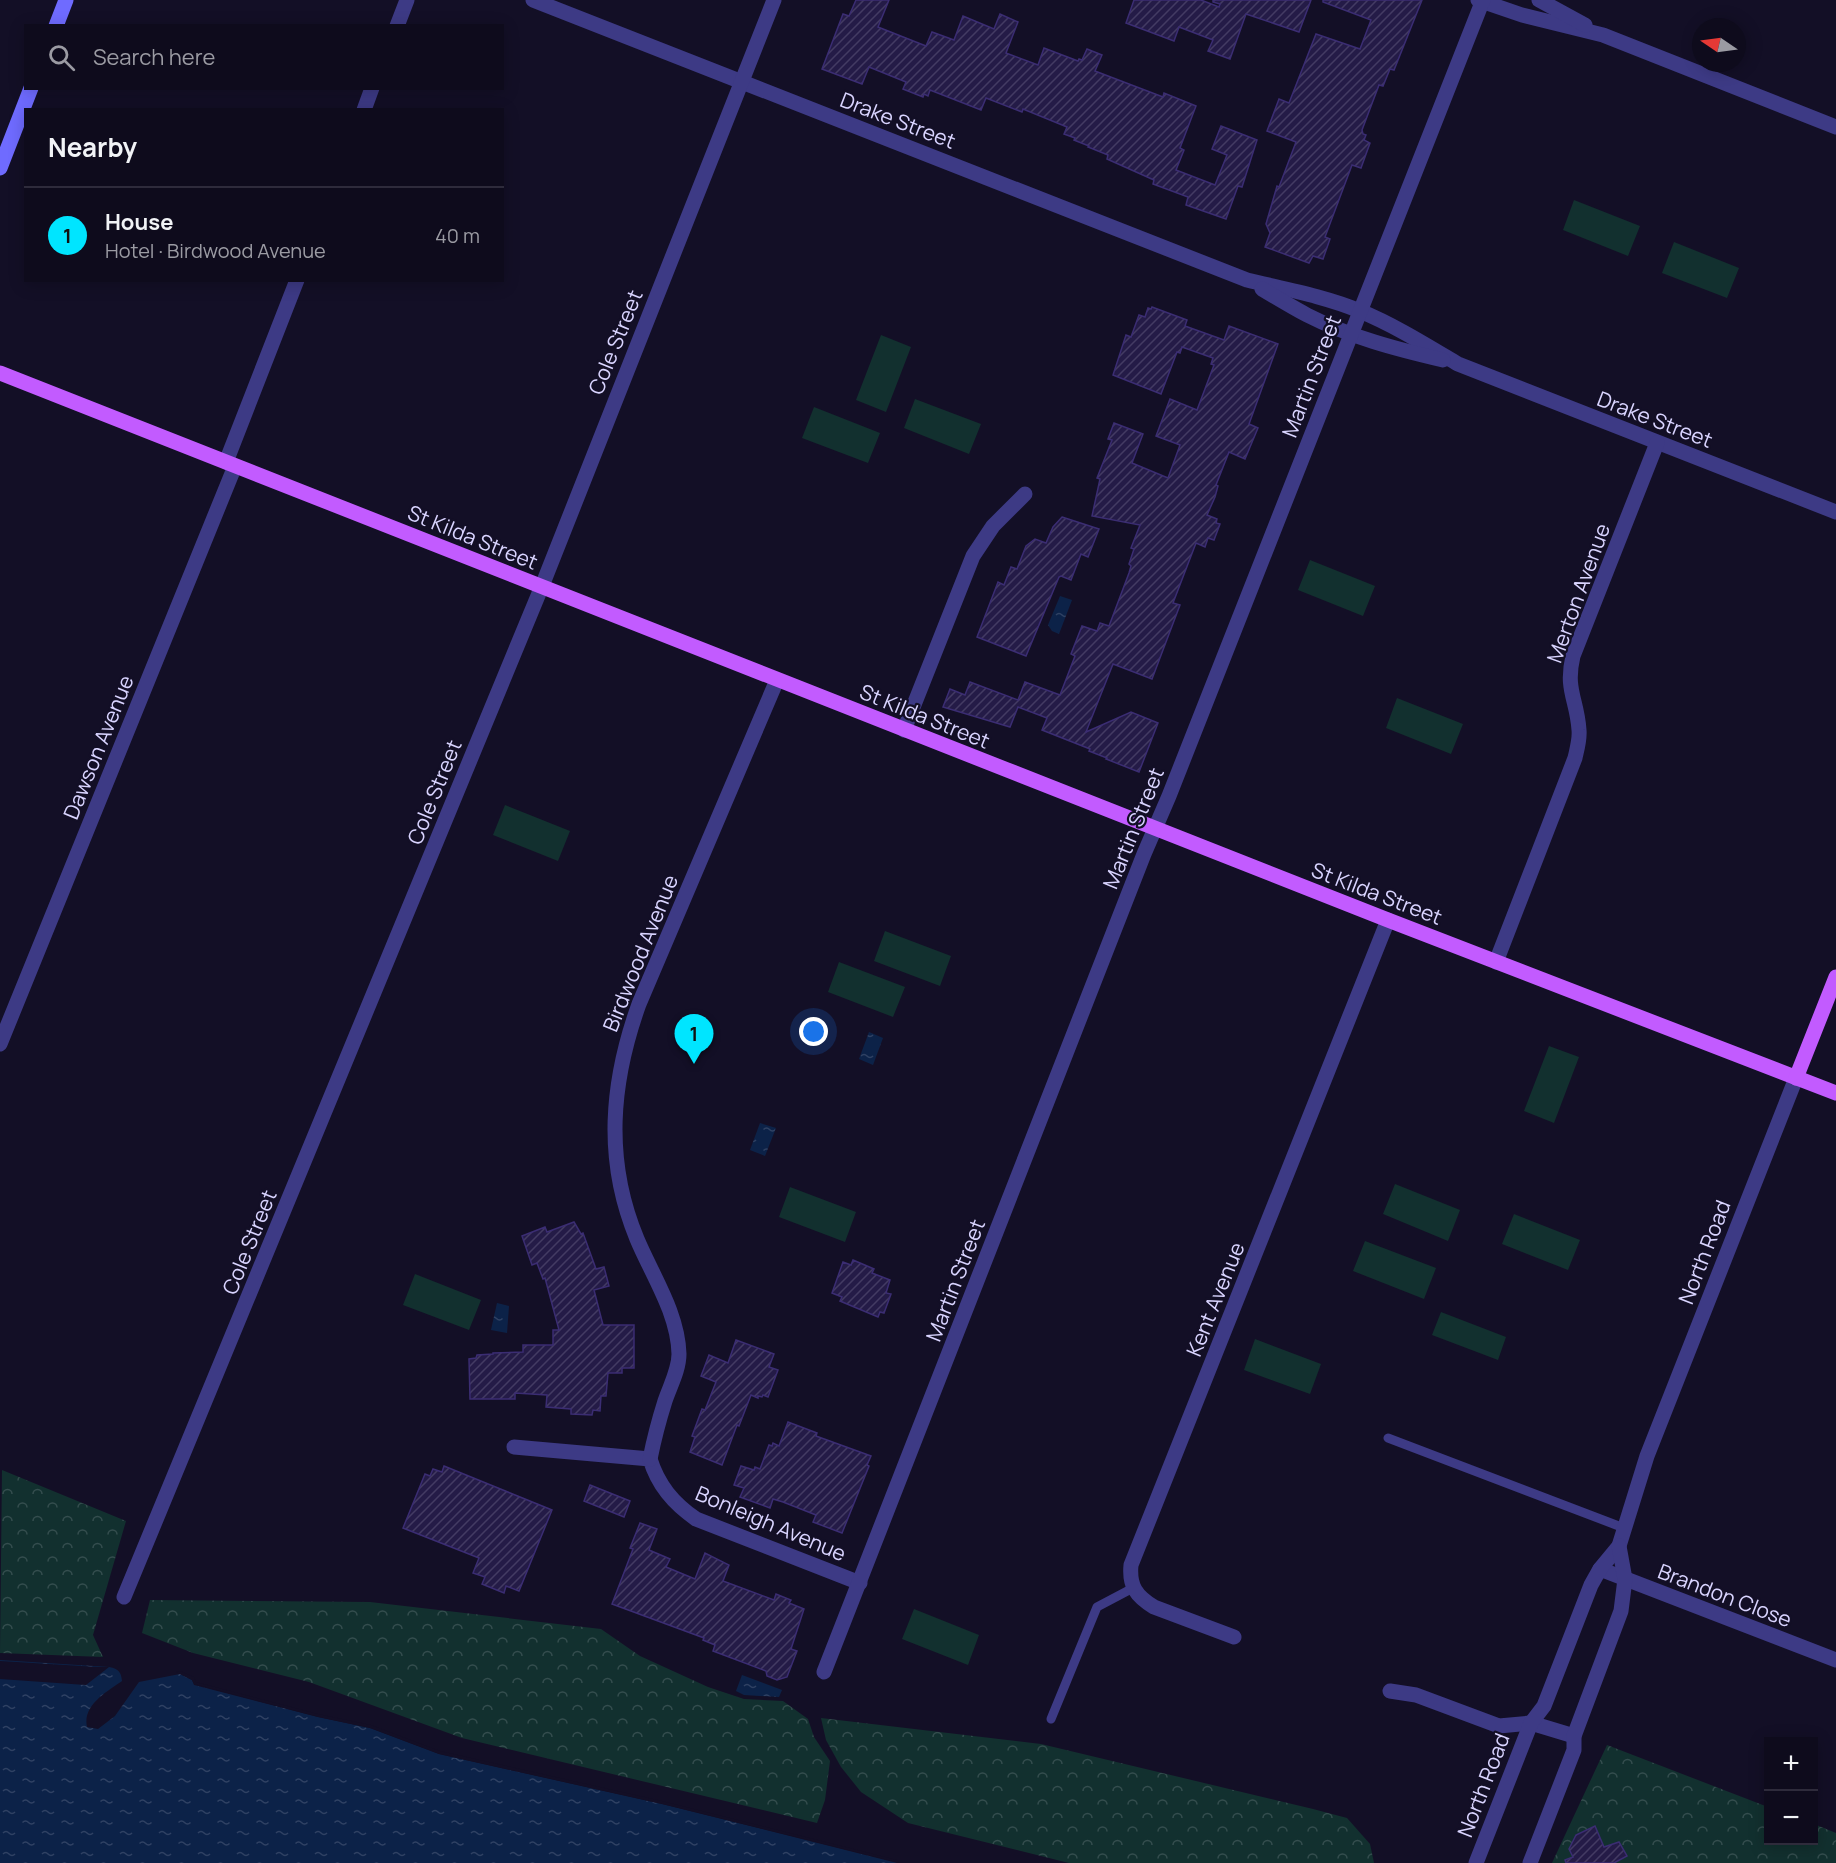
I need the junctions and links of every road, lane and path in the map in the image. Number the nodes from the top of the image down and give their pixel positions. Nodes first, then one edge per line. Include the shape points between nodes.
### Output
1 (66, 0) edge
2 (407, 0) edge
3 (533, 0) edge
4 (774, 0) edge
5 (1539, 0) edge
6 (1481, 1) edge
7 (57, 24) edge
8 (398, 24) edge
9 (1603, 35) junction
10 (741, 81) junction
11 (30, 90) edge
12 (371, 90) edge
13 (365, 108) edge
14 (1836, 127) edge
15 (0, 168) edge
16 (1247, 280) junction
17 (296, 282) edge
18 (1359, 310) junction
19 (1351, 334) junction
20 (1458, 364) junction
21 (0, 373) edge
22 (1657, 443) junction
23 (231, 464) junction
24 (1025, 494) dead end
25 (1836, 512) edge
26 (542, 586) junction
27 (777, 680) junction
28 (904, 730) junction
29 (1154, 828) junction
30 (1388, 921) junction
31 (1496, 962) junction
32 (1836, 977) edge
33 (0, 1044) edge
34 (1796, 1078) junction
35 (1836, 1093) edge
36 (1388, 1438) dead end
37 (514, 1447) dead end
38 (650, 1459) junction
39 (1624, 1528) junction
40 (1619, 1546) junction
41 (1600, 1569) junction
42 (1625, 1579) junction
43 (860, 1582) junction
44 (1133, 1588) junction
45 (124, 1597) dead end
46 (1234, 1637) dead end
47 (1836, 1660) edge
48 (824, 1672) dead end
49 (1390, 1691) dead end
50 (1051, 1719) dead end
51 (1530, 1723) junction
52 (1574, 1736) junction
53 (1476, 1863) edge
54 (1530, 1863) edge

1 - 7 street
2 - 8 street
3 - 10 street, Drake Street
4 - 10 street, Cole Street
5 - 9 street
6 - 9 street
6 - 18 street, Martin Street
9 - 14 street
10 - 16 street, Drake Street
10 - 26 street, Cole Street
11 - 15 street
12 - 13 street
16 - 18 street, Drake Street
16 - 19 street, Drake Street via 1306,315
17 - 23 street, Dawson Avenue
18 - 19 street, Martin Street
18 - 20 street, Drake Street
19 - 20 street, Drake Street
19 - 29 street, Martin Street
20 - 22 street, Drake Street
21 - 23 main road, St Kilda Street
22 - 25 street, Drake Street
22 - 31 street, Merton Avenue via 1574,656 1570,688 1580,730 1575,758
23 - 26 main road, St Kilda Street
23 - 33 street, Dawson Avenue
24 - 28 street via 993,526 973,556
26 - 27 main road, St Kilda Street
26 - 45 street, Cole Street
27 - 28 main road, St Kilda Street
27 - 38 street, Birdwood Avenue via 639,1004 626,1040 617,1089 613,1136 619,1183 636,1237 676,1330 679,1354
28 - 29 main road, St Kilda Street
29 - 30 main road, St Kilda Street
29 - 43 street, Martin Street
30 - 31 main road, St Kilda Street
30 - 44 street, Kent Avenue via 1131,1565
31 - 34 main road, St Kilda Street
32 - 34 main road, North Road
34 - 35 main road, St Kilda Street
34 - 39 street, North Road via 1647,1456
36 - 39 lane
37 - 38 street
38 - 43 street, Bonleigh Avenue via 665,1491 678,1507 696,1519
39 - 40 street, North Road
40 - 41 street, North Road
40 - 42 street, North Road
41 - 42 street, Brandon Close
41 - 51 street, North Road via 1544,1706
42 - 47 street, Brandon Close
42 - 52 street, North Road via 1621,1611
43 - 48 street, Martin Street
44 - 46 street via 1154,1607
44 - 50 lane via 1097,1607
49 - 51 street via 1416,1695 1499,1726
51 - 52 street, North Road
51 - 53 street, North Road
52 - 54 street, North Road via 1574,1750

